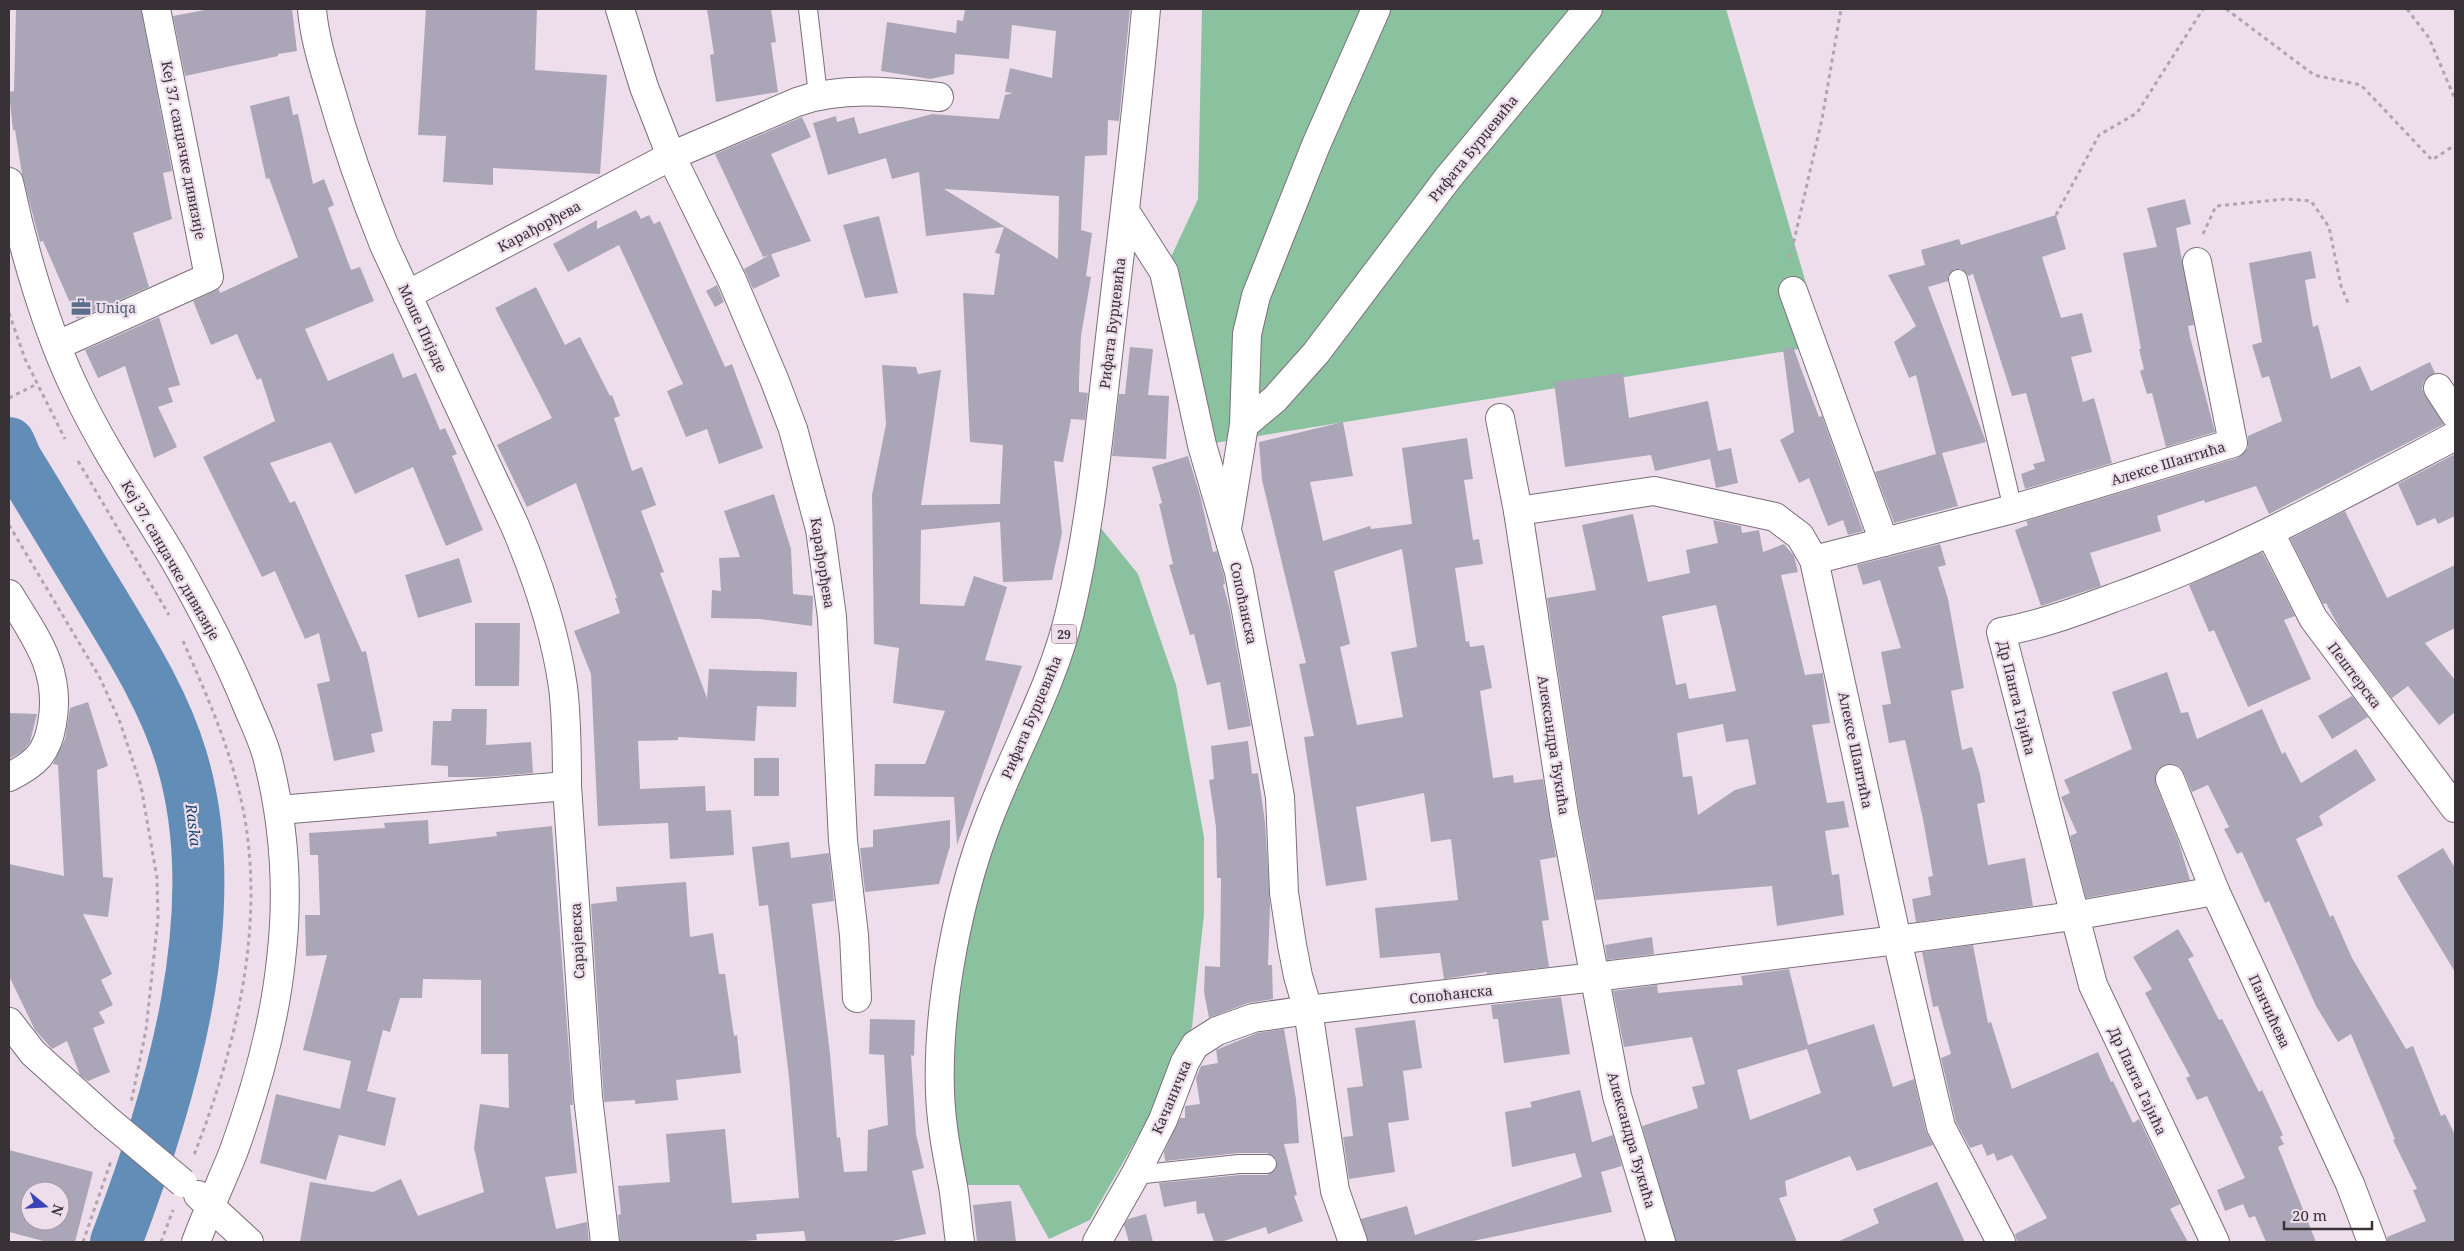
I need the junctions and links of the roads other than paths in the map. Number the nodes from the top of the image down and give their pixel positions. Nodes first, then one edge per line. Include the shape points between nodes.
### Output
1 (156, 9) edge
2 (312, 9) edge
3 (620, 9) edge
4 (808, 9) edge
5 (1146, 9) edge
6 (1376, 9) edge
7 (1588, 9) edge
8 (818, 95) junction
9 (939, 97) dead end
10 (671, 156) junction
11 (9, 182) edge
12 (1125, 212) junction
13 (2197, 262) road end
14 (1958, 279) dead end
15 (1793, 291) dead end
16 (407, 295) junction
17 (58, 345) junction
18 (2438, 388) dead end
19 (2455, 414) edge
20 (1500, 418) dead end
21 (1244, 425) junction
22 (2455, 436) edge
23 (2013, 509) junction
24 (1518, 511) junction
25 (1227, 528) junction
26 (2270, 533) junction
27 (1884, 542) junction
28 (1814, 560) junction
29 (9, 594) edge
30 (554, 640) joint
31 (19, 772) edge
32 (2170, 779) dead end
33 (567, 786) junction
34 (2455, 808) edge
35 (278, 810) junction
36 (2215, 891) junction
37 (2073, 916) junction
38 (1897, 940) junction
39 (1595, 978) junction
40 (857, 998) dead end
41 (1308, 1010) junction
42 (9, 1022) edge
43 (1267, 1164) dead end
44 (1135, 1175) junction
45 (210, 1205) junction
46 (196, 1242) edge
47 (249, 1242) edge
48 (605, 1242) edge
49 (960, 1242) edge
50 (1097, 1242) edge
51 (1353, 1242) edge
52 (1661, 1242) edge
53 (2001, 1242) edge
54 (2215, 1242) edge
55 (2372, 1242) edge

1 - 17 street, Кеј 37. санџачке дивизије via 209,277
2 - 16 street, Моше Пијаде via 321,58 350,154 365,198
3 - 10 street, Карађорђева via 644,87
4 - 8 lane
5 - 12 street, Рифата Бурџевића / 29
6 - 21 street via 1316,145 1256,296 1247,334
7 - 21 street, Рифата Бурџевића via 1448,178 1316,353 1275,400
8 - 9 street, Карађорђева via 877,92
8 - 10 street, Карађорђева
10 - 16 street, Карађорђева
10 - 40 street, Карађорђева via 752,325 792,429 820,529 832,617 843,840
11 - 17 street, Кеј 37. санџачке дивизије via 16,219
12 - 25 street, Сопоћанска via 1164,272 1202,445
12 - 49 street, Рифата Бурџевића / 29 via 1090,494 1070,612 1042,696 989,817 960,913 954,946 946,1001 940,1092 944,1145
13 - 23 street, Алексе Шантића via 2233,443
14 - 23 lane
15 - 27 street
16 - 30 street, Моше Пијаде via 532,565
17 - 35 street, Кеј 37. санџачке дивизије via 76,392 175,560 233,672 266,754
18 - 19 street
20 - 24 street, Александра Ђукића
21 - 25 street
22 - 26 street
23 - 27 street, Алексе Шантића
24 - 28 street, Алексе Шантића via 1654,491 1775,517 1800,536
24 - 39 street, Александра Ђукића via 1564,814
25 - 41 street, Сопоћанска via 1251,628 1270,734 1280,797 1284,893 1298,976
26 - 34 street, Пештерска via 2313,618
26 - 37 street, Др Панта Гајића via 2149,585 2038,625 2000,632
27 - 28 street, Алексе Шантића
28 - 38 street, Алексе Шантића
29 - 31 street via 38,642 56,693 50,736 42,754
30 - 33 street, Сарајевска via 563,688
32 - 36 street, Панчићева
33 - 35 street
33 - 48 street, Сарајевска via 588,1097
35 - 45 street, Кеј 37. санџачке дивизије via 285,908 276,1000 264,1058 248,1111
36 - 37 street
36 - 55 street, Панчићева via 2350,1184
37 - 38 street
37 - 54 street, Др Панта Гајића via 2093,984
38 - 39 street
38 - 53 street, Алексе Шантића via 1941,1126
39 - 41 street, Сопоћанска
39 - 52 street, Александра Ђукића via 1617,1096
41 - 44 street, Качаничка via 1253,1018 1216,1032 1195,1045
41 - 51 street, Сопоћанска via 1335,1191
42 - 45 street, bridge via 33,1053 117,1113 183,1183
43 - 44 lane
44 - 50 street, Качаничка
45 - 46 street, Кеј 37. санџачке дивизије
45 - 47 street

